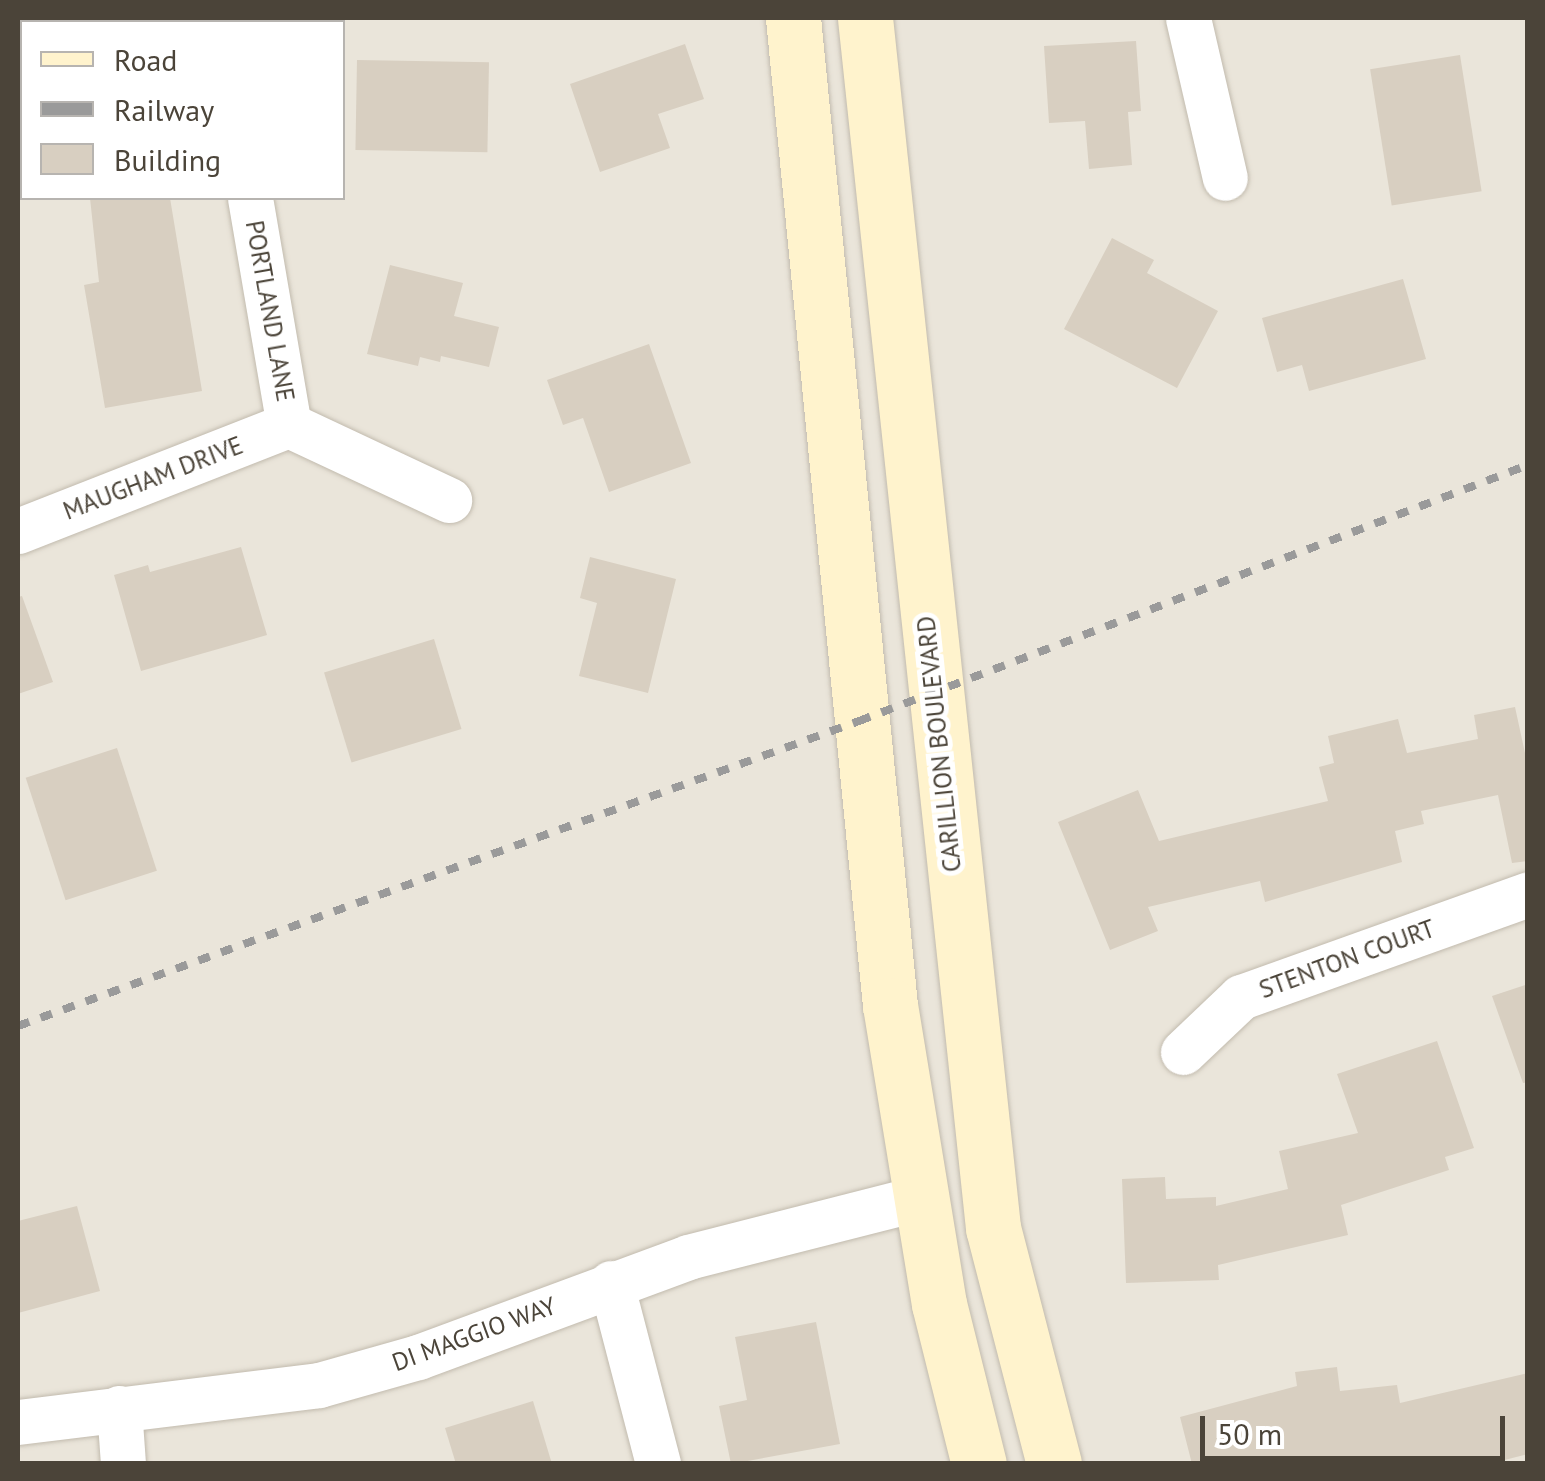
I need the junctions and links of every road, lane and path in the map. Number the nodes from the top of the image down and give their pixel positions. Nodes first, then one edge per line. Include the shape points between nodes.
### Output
1 (793, 18) edge
2 (864, 18) edge
3 (1188, 18) edge
4 (1225, 178) dead end
5 (250, 200) edge
6 (289, 425) junction
7 (449, 500) dead end
8 (18, 531) edge
9 (1528, 894) edge
10 (1183, 1052) dead end
11 (920, 1198) junction
12 (611, 1283) junction
13 (119, 1408) junction
14 (18, 1422) edge
15 (124, 1464) edge
16 (658, 1464) edge
17 (979, 1464) edge
18 (1054, 1464) edge

1 - 11 street via 890,1004
2 - 18 street, CARILLION BOULEVARD via 994,1228
3 - 4 street
5 - 6 street, PORTLAND LANE
6 - 7 street
6 - 8 street, MAUGHAM DRIVE
9 - 10 street, STENTON COURT via 1241,997
11 - 12 street, DI MAGGIO WAY
11 - 17 street
12 - 13 street, DI MAGGIO WAY via 418,1356 318,1385
12 - 16 street
13 - 14 street, DI MAGGIO WAY
13 - 15 street

